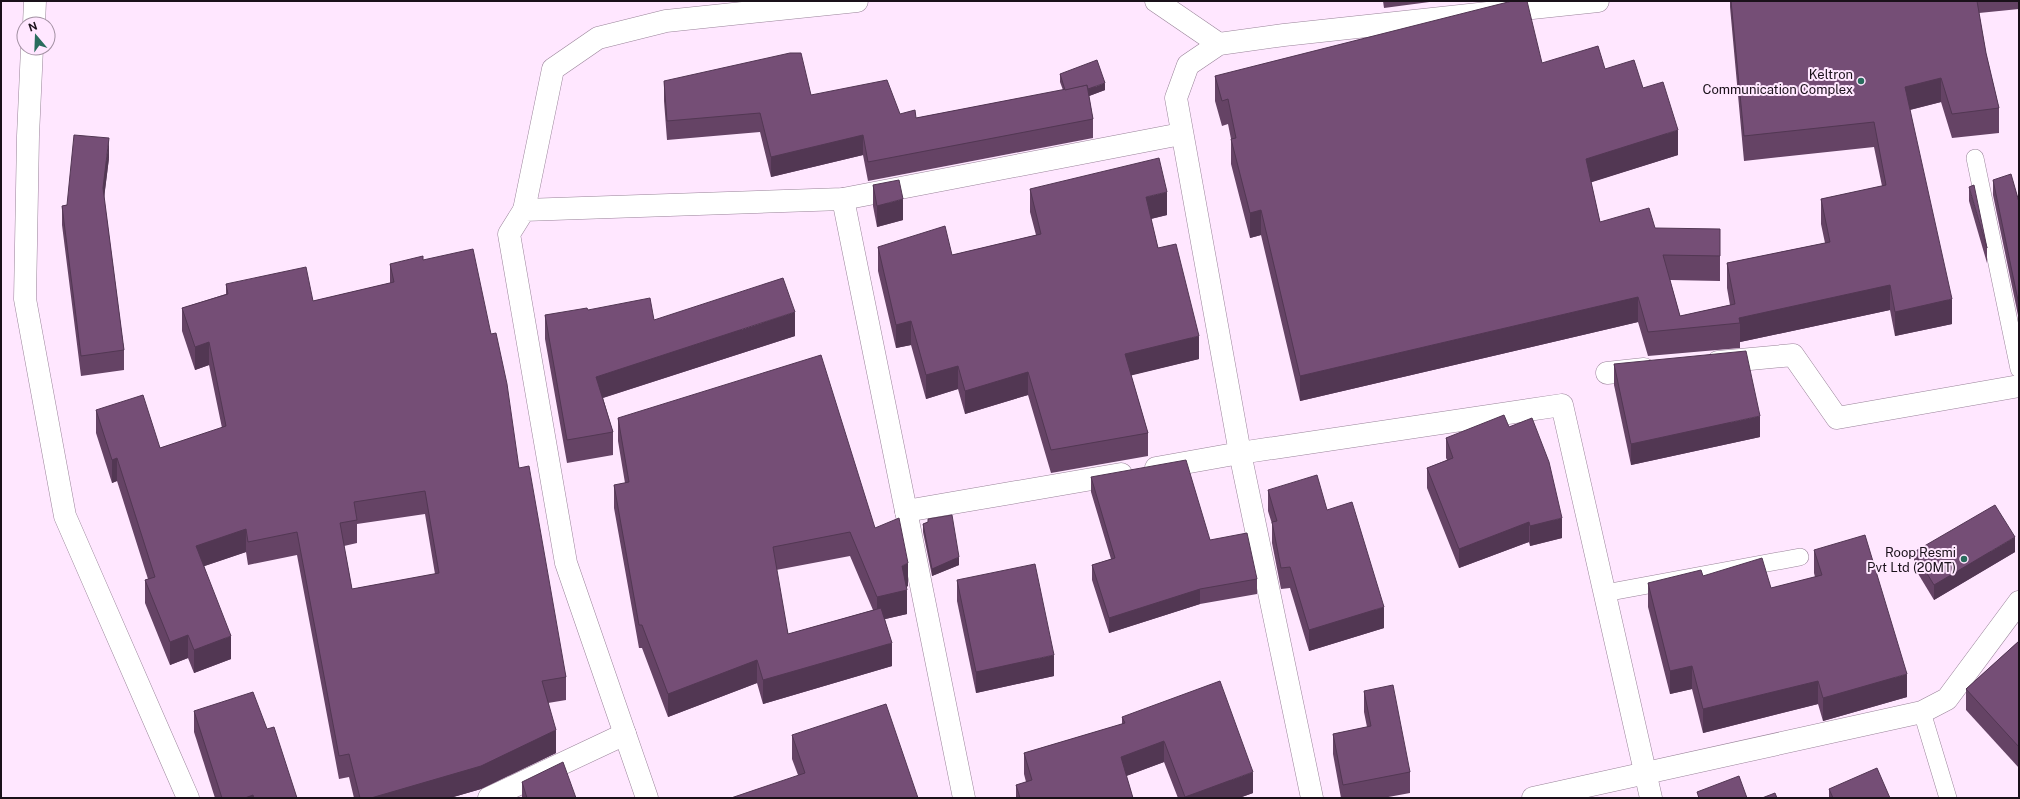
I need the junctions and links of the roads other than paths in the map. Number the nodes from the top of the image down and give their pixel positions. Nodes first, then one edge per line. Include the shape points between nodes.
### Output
1 (35, 1) edge
2 (857, 1) edge
3 (1156, 1) edge
4 (1598, 1) edge
5 (34, 16) edge
6 (1219, 44) junction
7 (32, 56) edge
8 (1182, 134) junction
9 (1975, 158) dead end
10 (843, 199) junction
11 (524, 210) junction
12 (1700, 364) edge
13 (1661, 368) edge
14 (2019, 369) edge
15 (1607, 373) dead end
16 (2019, 386) edge
17 (1240, 453) junction
18 (906, 511) junction
19 (1800, 557) dead end
20 (1605, 593) junction
21 (2019, 602) edge
22 (1922, 712) junction
23 (625, 734) junction
24 (1645, 772) junction
25 (188, 798) edge
26 (489, 798) edge
27 (647, 798) edge
28 (964, 798) edge
29 (1312, 798) edge
30 (1533, 798) edge
31 (1651, 798) edge
32 (1948, 798) edge

1 - 5 street
2 - 11 street via 666,21 598,38 553,69
3 - 6 street
4 - 6 street
6 - 8 street via 1188,65 1176,98
7 - 25 street via 25,299 65,516
8 - 10 street
8 - 17 street
9 - 14 lane
10 - 11 street
10 - 18 street
11 - 23 street via 509,234 566,563
12 - 16 street via 1793,355 1837,418
13 - 15 street
17 - 18 street
17 - 20 street via 1562,405
17 - 29 street
18 - 28 street
19 - 20 lane
20 - 24 street
21 - 22 street via 1947,699
22 - 24 street
22 - 32 lane
23 - 26 street
23 - 27 street
24 - 30 street
24 - 31 street

